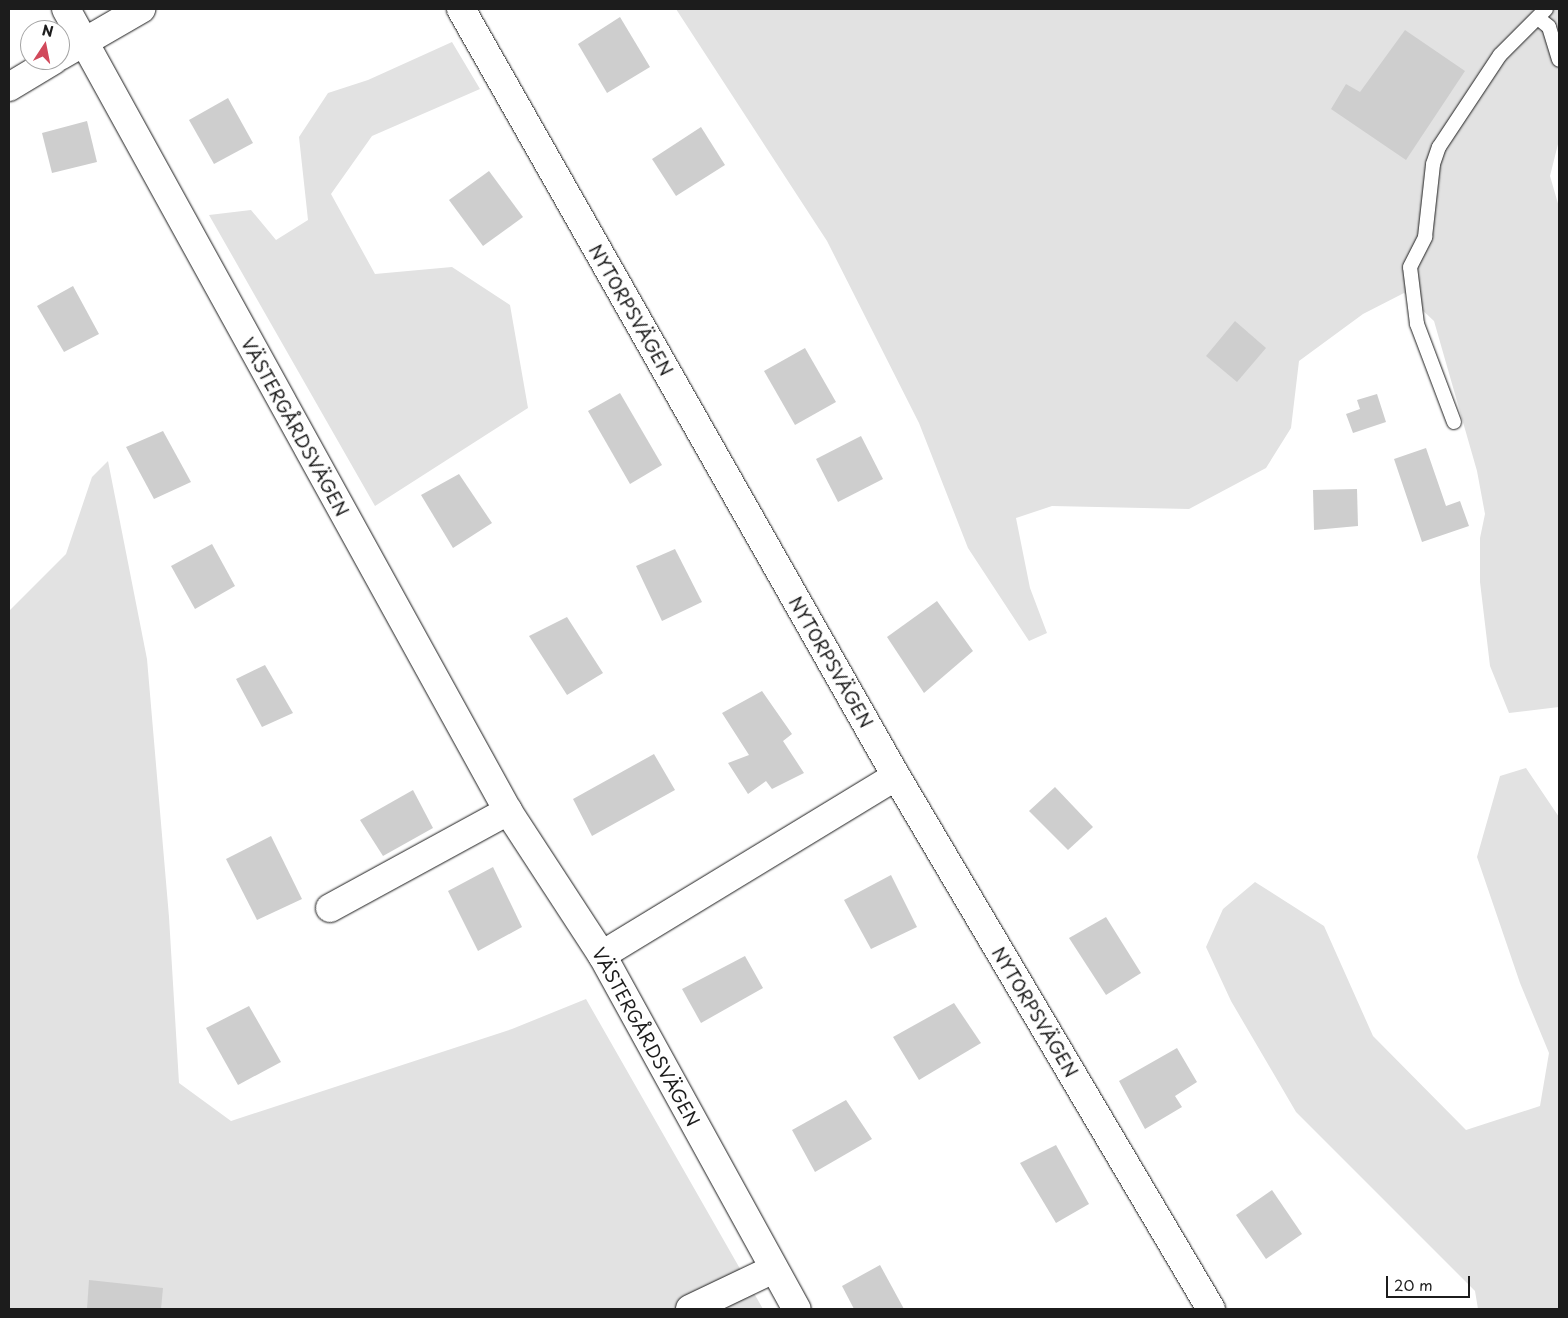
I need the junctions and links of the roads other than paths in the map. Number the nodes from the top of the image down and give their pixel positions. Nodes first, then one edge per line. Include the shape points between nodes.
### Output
1 (66, 9) edge
2 (141, 9) edge
3 (460, 9) edge
4 (1542, 13) edge
5 (84, 42) junction
6 (70, 50) edge
7 (1559, 58) edge
8 (37, 70) edge
9 (9, 87) edge
10 (1454, 422) dead end
11 (896, 776) junction
12 (508, 811) junction
13 (330, 908) dead end
14 (602, 955) junction
15 (774, 1269) junction
16 (690, 1309) edge
17 (797, 1309) edge
18 (1211, 1309) edge

1 - 5 street, VÄSTERGÅRDSVÄGEN
2 - 5 street
3 - 11 street, NYTORPSVÄGEN
4 - 7 lane
4 - 10 lane via 1500,55 1439,147 1433,164 1425,237 1410,267 1418,324
5 - 6 street
5 - 12 street, VÄSTERGÅRDSVÄGEN
8 - 9 street
11 - 14 street
11 - 18 street, NYTORPSVÄGEN
12 - 13 street
12 - 14 street, VÄSTERGÅRDSVÄGEN
14 - 15 street, VÄSTERGÅRDSVÄGEN
15 - 16 street
15 - 17 street, VÄSTERGÅRDSVÄGEN

